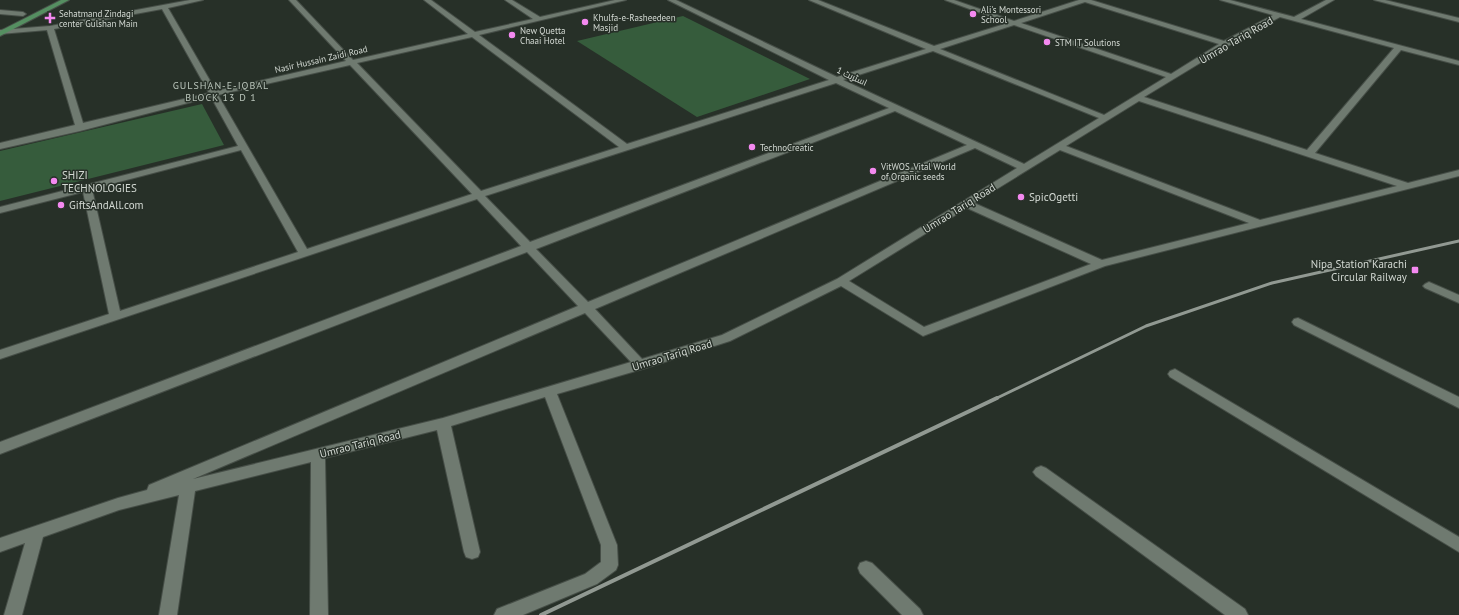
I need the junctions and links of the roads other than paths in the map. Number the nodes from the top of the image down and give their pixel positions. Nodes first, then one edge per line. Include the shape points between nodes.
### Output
1 (50, 0) edge
2 (66, 0) edge
3 (200, 0) edge
4 (292, 0) edge
5 (427, 0) edge
6 (508, 0) edge
7 (623, 0) edge
8 (671, 0) edge
9 (812, 0) edge
10 (948, 0) edge
11 (1084, 0) edge
12 (1223, 0) edge
13 (1331, 0) edge
14 (1377, 0) edge
15 (164, 7) junction
16 (0, 12) edge
17 (23, 14) junction
18 (1279, 15) junction
19 (1296, 19) junction
20 (538, 20) junction
21 (1459, 20) edge
22 (6, 22) dead end
23 (1014, 23) junction
24 (50, 28) junction
25 (1, 32) edge
26 (474, 34) junction
27 (1225, 44) junction
28 (1400, 46) junction
29 (931, 49) junction
30 (352, 62) junction
31 (1459, 62) edge
32 (1172, 77) junction
33 (836, 80) junction
34 (214, 94) junction
35 (1138, 98) junction
36 (895, 108) junction
37 (1105, 118) junction
38 (80, 128) junction
39 (974, 145) junction
40 (0, 146) edge
41 (1059, 146) junction
42 (244, 147) junction
43 (626, 148) junction
44 (1309, 154) junction
45 (1025, 168) junction
46 (1459, 173) edge
47 (1407, 186) junction
48 (87, 188) junction
49 (479, 195) junction
50 (967, 204) junction
51 (0, 210) edge
52 (1257, 223) junction
53 (530, 248) junction
54 (304, 253) junction
55 (1101, 264) junction
56 (841, 281) junction
57 (1429, 286) dead end
58 (1459, 300) edge
59 (586, 306) junction
60 (115, 316) junction
61 (1298, 322) dead end
62 (0, 355) edge
63 (642, 364) junction
64 (1175, 374) dead end
65 (549, 392) junction
66 (1459, 403) edge
67 (443, 423) junction
68 (0, 448) edge
69 (318, 454) junction
70 (1041, 472) dead end
71 (188, 486) junction
72 (118, 504) junction
73 (36, 532) junction
74 (0, 545) edge
75 (1459, 545) edge
76 (472, 552) dead end
77 (866, 568) dead end
78 (13, 615) edge
79 (168, 615) edge
80 (319, 615) edge
81 (503, 615) edge
82 (914, 615) edge
83 (1239, 615) edge

1 - 17 main road
2 - 25 main road
3 - 15 street
4 - 30 street
5 - 26 street
6 - 20 street
7 - 20 street, Nasir Hussain Zaidi Road
8 - 33 street, اسٹریٹ 1
9 - 29 street
10 - 23 street
11 - 23 street
11 - 27 street
12 - 18 street
13 - 19 street
14 - 21 street
15 - 24 street
15 - 34 street
16 - 17 street
17 - 22 main road
18 - 19 street
18 - 27 street, Umrao Tariq Road
19 - 28 street
20 - 26 street, Nasir Hussain Zaidi Road
23 - 29 street
23 - 32 street
24 - 25 street
24 - 38 street
26 - 30 street, Nasir Hussain Zaidi Road
26 - 43 street
27 - 32 street, Umrao Tariq Road
28 - 31 street
28 - 44 street
29 - 33 street
29 - 37 street
30 - 34 street, Nasir Hussain Zaidi Road
30 - 49 street
32 - 35 street, Umrao Tariq Road
33 - 36 street, اسٹریٹ 1
33 - 43 street
34 - 38 street, Nasir Hussain Zaidi Road
34 - 42 street
35 - 37 street, Umrao Tariq Road
35 - 44 street
36 - 39 street, اسٹریٹ 1
36 - 53 street
37 - 41 street, Umrao Tariq Road
38 - 40 street, Nasir Hussain Zaidi Road
39 - 45 street, اسٹریٹ 1
39 - 59 street
41 - 45 street, Umrao Tariq Road
41 - 52 street
42 - 48 street
42 - 54 street
43 - 49 street
44 - 47 street
45 - 50 street, Umrao Tariq Road
46 - 47 street
47 - 52 street
48 - 51 street
48 - 60 street
49 - 53 street
49 - 54 street
50 - 55 street
50 - 56 street, Umrao Tariq Road
52 - 55 street
53 - 59 street
53 - 68 street
54 - 60 street
55 - 56 street via 923,332
56 - 63 street, Umrao Tariq Road via 726,338
57 - 58 street
59 - 63 street
59 - 72 street
60 - 62 street
61 - 66 street
63 - 65 street, Umrao Tariq Road
64 - 75 street
65 - 67 street, Umrao Tariq Road
65 - 81 street via 609,545 610,565 591,579
67 - 69 street, Umrao Tariq Road
67 - 76 street
69 - 71 street, Umrao Tariq Road
69 - 80 street
70 - 83 street
71 - 72 street, Umrao Tariq Road
71 - 79 street
72 - 73 street, Umrao Tariq Road
73 - 74 street, Umrao Tariq Road
73 - 78 street
77 - 82 street

